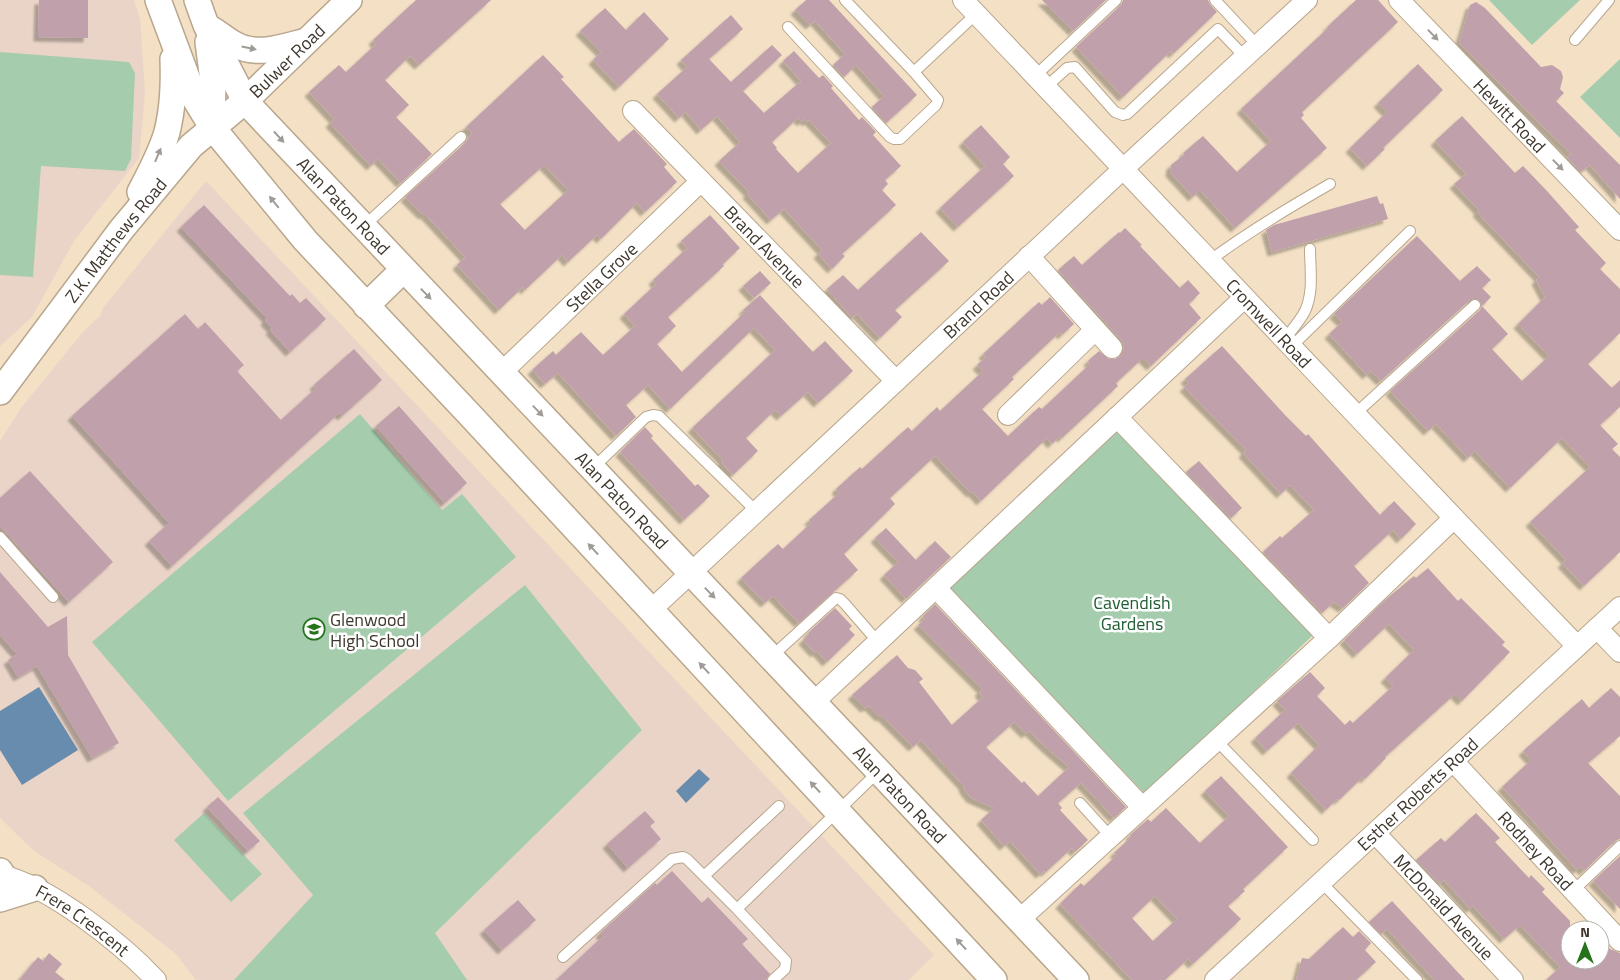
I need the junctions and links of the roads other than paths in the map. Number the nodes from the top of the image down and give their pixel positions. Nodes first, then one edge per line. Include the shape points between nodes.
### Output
1 (158, 0) edge
2 (197, 0) edge
3 (349, 0) edge
4 (845, 0) edge
5 (1116, 0) edge
6 (1215, 0) edge
7 (1307, 0) edge
8 (1399, 0) edge
9 (1609, 0) edge
10 (969, 7) edge
11 (206, 25) junction
12 (788, 27) dead end
13 (308, 40) junction
14 (1575, 40) dead end
15 (172, 41) junction
16 (1251, 51) junction
17 (914, 72) junction
18 (1040, 81) junction
19 (245, 101) junction
20 (633, 111) dead end
21 (212, 127) junction
22 (461, 137) dead end
23 (1124, 169) junction
24 (702, 182) junction
25 (1330, 184) dead end
26 (363, 227) junction
27 (121, 230) junction
28 (1620, 230) edge
29 (1410, 231) dead end
30 (1310, 249) dead end
31 (1029, 256) junction
32 (1210, 261) junction
33 (404, 270) junction
34 (1244, 298) junction
35 (1475, 305) dead end
36 (366, 306) junction
37 (1095, 330) junction
38 (1288, 343) junction
39 (1112, 348) dead end
40 (501, 373) junction
41 (896, 381) junction
42 (0, 392) edge
43 (1355, 414) junction
44 (1008, 415) dead end
45 (1117, 417) junction
46 (592, 468) junction
47 (756, 511) junction
48 (1454, 518) junction
49 (0, 537) edge
50 (690, 573) junction
51 (936, 588) junction
52 (53, 597) dead end
53 (1620, 607) edge
54 (650, 610) junction
55 (1597, 628) junction
56 (1329, 638) junction
57 (878, 642) junction
58 (1576, 646) junction
59 (1620, 652) edge
60 (771, 657) junction
61 (814, 702) junction
62 (1216, 740) junction
63 (1453, 761) junction
64 (879, 771) junction
65 (1080, 803) dead end
66 (779, 806) dead end
67 (1142, 807) junction
68 (837, 811) junction
69 (1376, 833) junction
70 (1110, 836) junction
71 (1313, 840) dead end
72 (1620, 846) edge
73 (704, 876) junction
74 (1, 880) edge
75 (1321, 882) junction
76 (35, 888) joint
77 (1573, 891) junction
78 (737, 909) junction
79 (1019, 920) junction
80 (1620, 941) edge
81 (562, 957) dead end
82 (156, 980) edge
83 (773, 980) edge
84 (994, 980) edge
85 (1076, 980) edge
86 (1215, 980) edge
87 (1417, 980) edge
88 (1513, 980) edge

1 - 15 street
2 - 11 street, Alan Paton Road
3 - 13 street, Bulwer Road
4 - 17 lane
5 - 18 lane
6 - 16 lane
7 - 16 street, Brand Road
8 -> 28 street, Hewitt Road
9 - 14 lane
10 - 17 lane
10 - 18 street, Cromwell Road
11 -> 13 street via 248,49 263,51
11 - 19 street, Alan Paton Road
11 - 21 street via 213,81
12 - 17 lane via 894,139 900,139 938,103
13 - 19 street, Bulwer Road
15 - 21 street via 195,99
27 -> 15 street via 166,134 174,81
16 - 18 lane via 1218,29 1123,115 1115,112 1075,67
16 - 23 street, Brand Road
18 - 23 street, Cromwell Road
19 - 21 street, Z.K. Matthews Road
19 -> 26 street, Alan Paton Road
20 - 24 street, Brand Avenue
21 - 27 street, Z.K. Matthews Road
36 -> 21 street via 305,240
22 - 26 lane
23 - 31 street, Brand Road
23 - 32 street, Cromwell Road
24 - 40 street, Stella Grove
24 - 41 street, Brand Avenue
25 - 32 lane via 1257,227
26 - 33 street, Alan Paton Road
27 - 42 street, Z.K. Matthews Road
29 - 38 lane
30 - 38 lane via 1309,300
31 - 37 street
31 - 41 street, Brand Road
32 - 34 street, Cromwell Road
33 - 36 street
33 -> 40 street, Alan Paton Road
34 - 38 street, Cromwell Road
34 - 45 street
35 - 43 lane
54 -> 36 street
37 - 39 street
37 - 44 street
38 - 43 street, Cromwell Road
40 -> 46 street, Alan Paton Road
41 - 47 street, Brand Road
43 - 48 street, Cromwell Road
45 - 51 street
45 - 56 street
46 - 47 lane via 646,417 660,416
46 - 50 street, Alan Paton Road
47 - 50 street, Brand Road
48 - 56 street
48 - 58 street, Cromwell Road
49 - 52 lane
50 - 54 street, Brand Road
50 -> 60 street, Alan Paton Road
51 - 57 street
51 - 67 street
53 - 55 street, Esther Roberts Road
68 -> 54 street
55 - 58 street, Esther Roberts Road
55 - 59 street
56 - 62 street
57 - 60 lane via 836,598
57 - 61 street
58 - 63 street, Esther Roberts Road
60 - 61 street, Alan Paton Road
61 - 64 street, Alan Paton Road
62 - 67 street
62 - 71 lane
63 - 69 street, Esther Roberts Road
63 - 77 street, Rodney Road
64 - 68 lane
64 - 79 street, Alan Paton Road
65 - 70 lane
66 - 73 lane
67 - 70 street
68 - 78 lane
84 -> 68 street
69 - 75 street, Esther Roberts Road
69 - 88 street, McDonald Avenue
70 - 79 street
72 - 77 lane
73 - 78 lane
73 - 81 lane via 683,857 672,859
74 - 76 street
75 - 86 street, Esther Roberts Road
75 - 87 lane
76 - 82 street, Frere Crescent via 106,935
77 - 80 street, Rodney Road
78 - 83 lane via 786,961 785,969
79 - 85 street, Alan Paton Road

